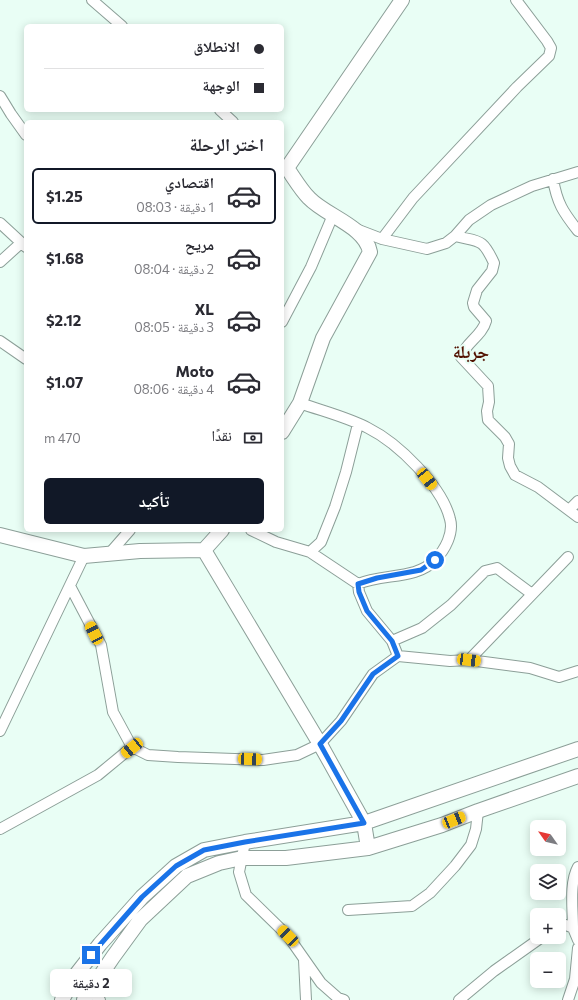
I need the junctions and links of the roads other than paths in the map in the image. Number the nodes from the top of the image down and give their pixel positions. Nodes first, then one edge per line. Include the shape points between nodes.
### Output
1 (92, 0) edge
2 (402, 0) edge
3 (516, 0) edge
4 (120, 24) edge
5 (0, 96) edge
6 (222, 112) edge
7 (232, 120) edge
8 (24, 132) edge
9 (284, 168) edge
10 (578, 172) edge
11 (552, 179) junction
12 (333, 215) junction
13 (0, 223) edge
14 (352, 228) junction
15 (578, 231) edge
16 (455, 236) junction
17 (382, 239) junction
18 (24, 245) edge
19 (0, 262) edge
20 (284, 318) edge
21 (0, 342) edge
22 (24, 358) edge
23 (300, 402) junction
24 (358, 424) junction
25 (284, 429) edge
26 (578, 501) edge
27 (569, 510) junction
28 (578, 518) edge
29 (128, 532) edge
30 (220, 532) edge
31 (254, 532) edge
32 (0, 536) edge
33 (204, 550) junction
34 (310, 552) junction
35 (109, 554) junction
36 (84, 556) junction
37 (568, 557) dead end
38 (358, 584) junction
39 (70, 586) junction
40 (532, 594) junction
41 (392, 641) junction
42 (398, 656) junction
43 (469, 660) junction
44 (578, 671) edge
45 (0, 731) edge
46 (320, 744) junction
47 (132, 748) junction
48 (578, 750) edge
49 (578, 776) edge
50 (478, 811) junction
51 (364, 823) junction
52 (0, 829) edge
53 (245, 842) junction
54 (368, 848) junction
55 (242, 858) junction
56 (578, 867) edge
57 (348, 910) dead end
58 (566, 925) edge
59 (573, 928) junction
60 (578, 940) edge
61 (532, 944) edge
62 (578, 948) edge
63 (304, 960) junction
64 (75, 976) junction
65 (92, 997) edge
66 (62, 1000) edge
67 (306, 1000) edge
68 (344, 1000) edge
69 (459, 1000) edge
70 (568, 1000) edge

1 - 4 street
2 - 9 street
3 - 17 street via 547,41 551,48 549,56 413,198
5 - 8 street
6 - 7 street
9 - 12 street via 309,199
10 - 11 street
11 - 15 street via 555,195 564,213
11 - 16 street via 491,205 469,220
12 - 14 street
12 - 20 street via 311,267
13 - 18 street
14 - 17 street
14 - 23 street via 368,244 370,252 323,338
16 - 17 street via 446,243 427,249
16 - 27 street via 483,243 494,263 492,271 477,290 473,303 486,321 485,326 463,351 461,357 488,386 488,420 509,444 508,458 515,475 538,487
18 - 19 street
21 - 22 street
23 - 24 street
23 - 25 street
24 - 34 street via 335,507 321,542
24 - 38 street via 369,428 402,452 418,468 443,500 451,520 451,532 435,560 421,570
26 - 27 street
27 - 28 street
29 - 35 street
30 - 33 street
31 - 34 street via 276,542
32 - 36 street
33 - 35 street
33 - 46 street
34 - 38 street
35 - 36 street
36 - 39 street
37 - 40 street
38 - 41 street via 367,611
39 - 45 street
39 - 47 street via 101,645 113,712
40 - 41 street via 497,568 485,571 451,605 422,628
40 - 43 street
41 - 42 street
42 - 43 street via 450,661
42 - 46 street via 373,674 341,721
43 - 44 street via 530,668 559,677
46 - 47 street via 297,755 263,760 148,755
46 - 51 street
47 - 52 street via 98,775
48 - 51 street
49 - 50 street
50 - 54 street
50 - 57 street via 471,845 430,893 412,906
51 - 53 street
51 - 54 street
53 - 55 street
53 - 64 street via 204,850 176,866 142,897
54 - 55 street via 286,858
55 - 63 street via 239,872 246,895 288,936
55 - 65 street via 219,863 187,876 140,920
56 - 59 street via 574,874
58 - 59 street
59 - 60 street
61 - 69 street
62 - 70 street
63 - 67 street
63 - 68 street via 321,983
64 - 65 street
64 - 66 street

